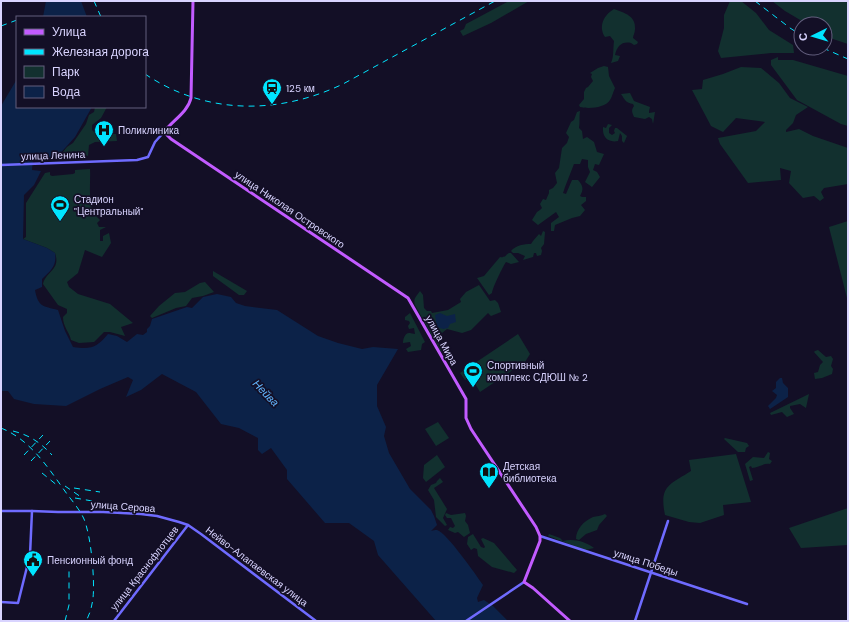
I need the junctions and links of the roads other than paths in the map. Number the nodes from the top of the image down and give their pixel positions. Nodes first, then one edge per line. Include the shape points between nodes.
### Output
1 (193, 1) edge
2 (164, 132) junction
3 (1, 165) edge
4 (408, 298) joint
5 (1, 511) edge
6 (32, 511) junction
7 (668, 521) dead end
8 (188, 525) junction
9 (540, 536) junction
10 (651, 572) junction
11 (524, 582) junction
12 (1, 602) edge
13 (747, 604) dead end
14 (114, 621) edge
15 (316, 621) edge
16 (466, 621) edge
17 (570, 621) edge
18 (635, 621) edge

1 - 2 main road via 190,103
2 - 3 main road, улица Ленина via 144,159
2 - 4 main road, улица Николая Островского via 244,189
4 - 9 main road, улица Мира via 466,399 466,418 472,429
5 - 6 main road, улица Серова
6 - 8 main road, улица Серова via 141,514
6 - 12 main road via 30,555 18,603
7 - 10 main road
8 - 14 main road, улица Краснофлотцев
8 - 15 main road, Нейво-Алапаевская улица
9 - 10 main road, улица Победы
9 - 11 main road
10 - 13 main road, улица Победы
10 - 18 main road
11 - 16 main road
11 - 17 main road

